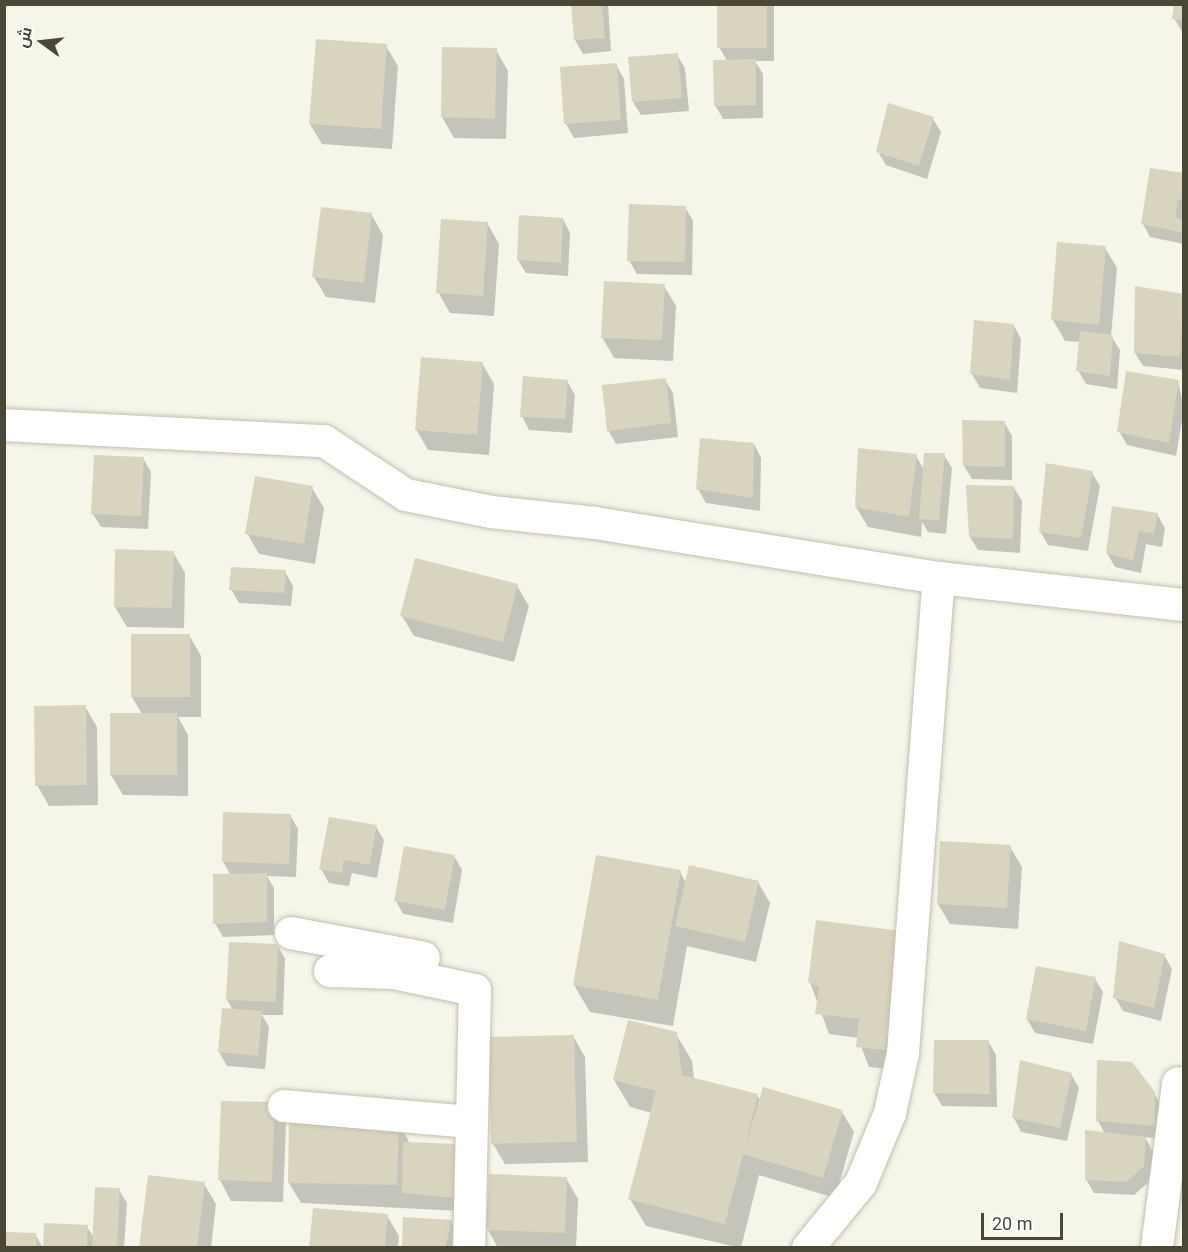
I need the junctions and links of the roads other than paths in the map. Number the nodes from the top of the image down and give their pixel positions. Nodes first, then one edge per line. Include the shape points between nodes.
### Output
1 (4, 425) edge
2 (939, 578) junction
3 (1184, 605) edge
4 (291, 933) dead end
5 (330, 971) dead end
6 (475, 990) junction
7 (1178, 1083) dead end
8 (284, 1106) dead end
9 (469, 1122) junction
10 (808, 1247) edge
11 (469, 1248) edge
12 (1157, 1248) edge

1 - 2 street via 324,441 406,495
2 - 3 street
2 - 10 street via 903,1053 890,1113 861,1183
4 - 6 street via 460,964 474,973
5 - 6 street via 394,973
6 - 9 street
7 - 12 street
8 - 9 street
9 - 11 street

